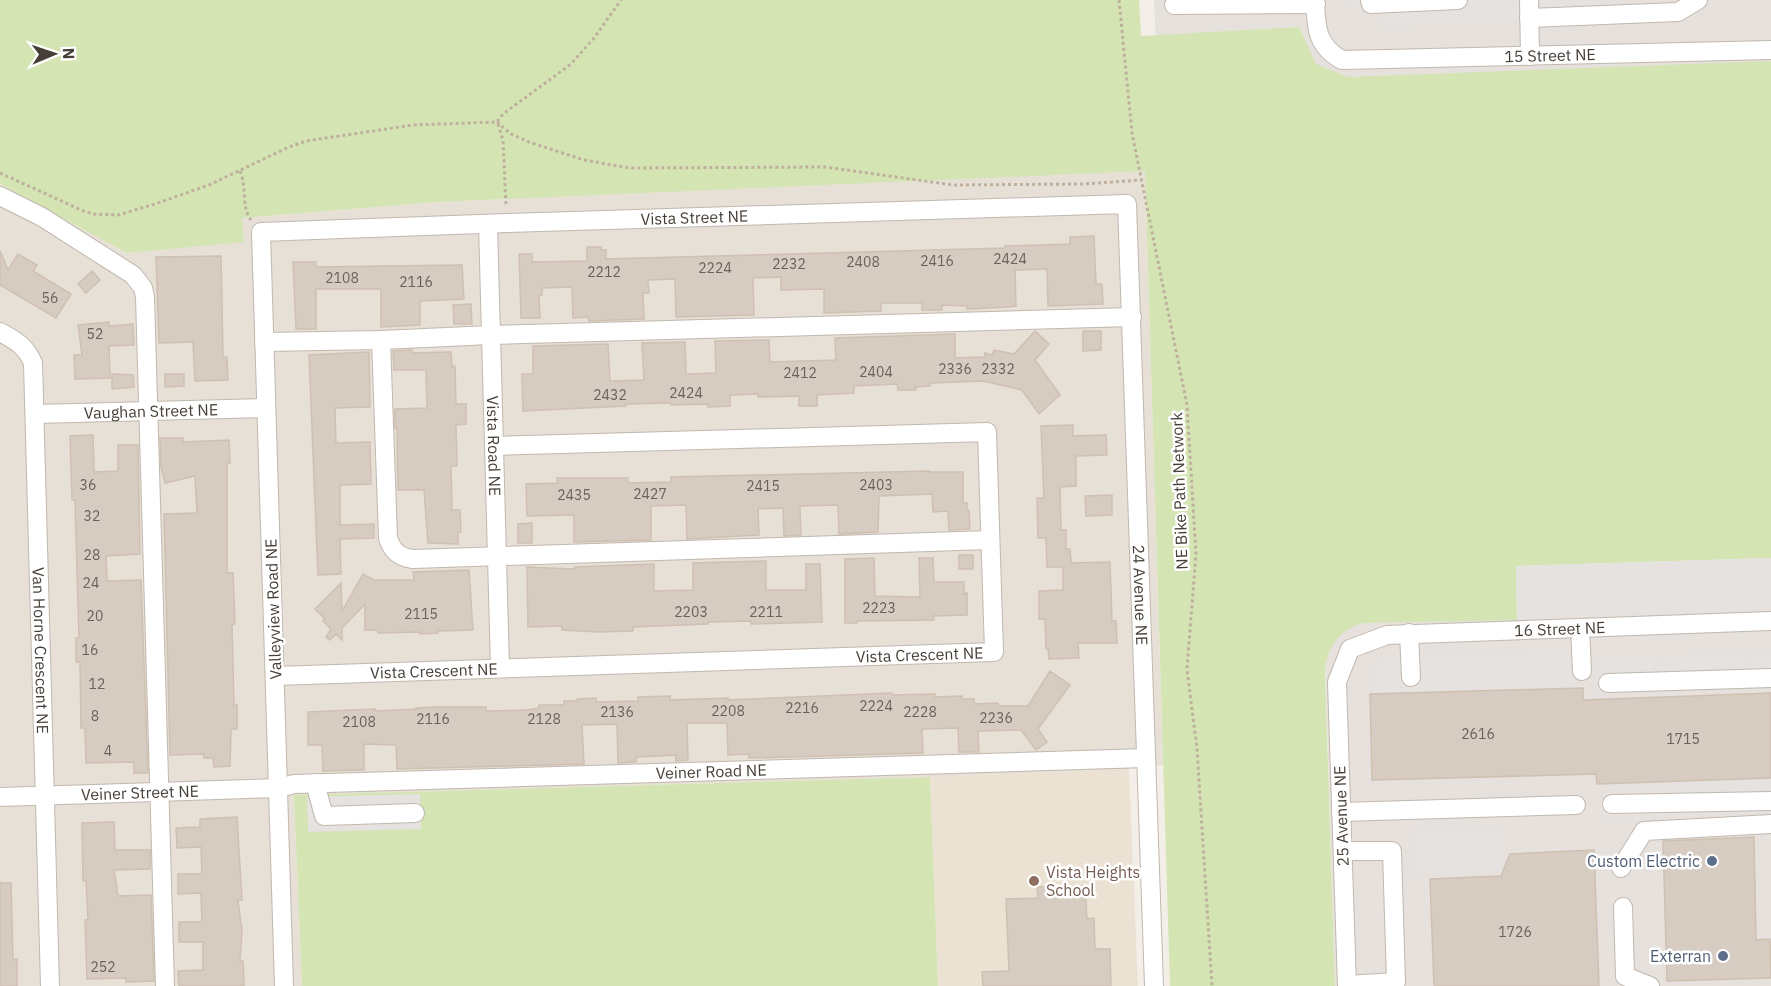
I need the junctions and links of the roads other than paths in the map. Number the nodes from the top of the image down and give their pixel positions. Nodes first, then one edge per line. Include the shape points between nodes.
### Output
1 (1370, 0) edge
2 (1458, 0) edge
3 (1528, 0) edge
4 (1698, 0) edge
5 (1315, 2) edge
6 (1174, 5) dead end
7 (1529, 18) junction
8 (1771, 50) edge
9 (1530, 56) junction
10 (0, 196) edge
11 (1127, 204) joint
12 (488, 224) junction
13 (261, 232) joint
14 (1132, 317) junction
15 (0, 332) edge
16 (491, 335) junction
17 (381, 340) junction
18 (264, 342) junction
19 (266, 408) junction
20 (148, 411) junction
21 (35, 414) junction
22 (494, 446) junction
23 (990, 540) junction
24 (498, 555) junction
25 (1771, 621) edge
26 (1580, 628) junction
27 (1409, 633) junction
28 (1350, 649) joint
29 (500, 668) junction
30 (1582, 671) dead end
31 (275, 676) junction
32 (1411, 677) dead end
33 (1771, 678) edge
34 (1608, 683) dead end
35 (1146, 758) junction
36 (315, 783) junction
37 (279, 788) junction
38 (160, 791) junction
39 (44, 795) junction
40 (0, 797) edge
41 (1771, 801) edge
42 (1612, 804) dead end
43 (1576, 805) dead end
44 (1341, 812) junction
45 (415, 813) dead end
46 (1771, 824) edge
47 (1343, 851) junction
48 (1621, 868) dead end
49 (1623, 907) dead end
50 (50, 986) edge
51 (165, 986) edge
52 (284, 986) edge
53 (1154, 986) edge
54 (1347, 986) edge
55 (1650, 986) edge

1 - 2 street via 1371,4
3 - 7 street
4 - 7 street via 1678,12
5 - 6 street
5 - 9 street, 15 Street NE via 1320,38 1330,54 1342,60
7 - 9 street
8 - 9 street, 15 Street NE
10 - 20 street via 51,223 139,282 146,305
11 - 12 street, Vista Street NE
11 - 14 street, 24 Avenue NE
12 - 13 street, Vista Street NE
12 - 16 street, Vista Road NE
13 - 18 street, Valleyview Road NE
14 - 16 street
14 - 35 street, 24 Avenue NE
15 - 21 street, Van Horne Crescent NE via 28,351 33,363
16 - 17 street
16 - 22 street, Vista Road NE
17 - 18 street
17 - 24 street via 390,546 403,558 413,559
18 - 19 street, Valleyview Road NE
19 - 20 street, Vaughan Street NE
19 - 31 street, Valleyview Road NE
20 - 21 street, Vaughan Street NE
20 - 38 street
21 - 39 street, Van Horne Crescent NE
22 - 23 street, Vista Crescent NE via 987,432
22 - 24 street, Vista Road NE
23 - 24 street
23 - 29 street, Vista Crescent NE via 994,652
24 - 29 street, Vista Road NE
25 - 26 street, 16 Street NE
26 - 27 street, 16 Street NE
26 - 30 street
27 - 28 street, 16 Street NE via 1388,635
27 - 32 street
28 - 44 street, 25 Avenue NE via 1337,682
29 - 31 street, Vista Crescent NE
31 - 37 street, Valleyview Road NE
33 - 34 street
35 - 36 street, Veiner Road NE
35 - 53 street, 24 Avenue NE
36 - 37 street, Veiner Road NE
36 - 45 street via 324,816
37 - 38 street, Veiner Street NE
37 - 52 street, Valleyview Road NE
38 - 39 street, Veiner Street NE
38 - 51 street
39 - 40 street, Veiner Street NE
39 - 50 street, Van Horne Crescent NE
41 - 42 street
43 - 44 street
44 - 47 street, 25 Avenue NE
46 - 48 street via 1644,831
47 - 54 street, 25 Avenue NE
47 - 54 street via 1392,850 1396,982
49 - 55 street via 1625,976

